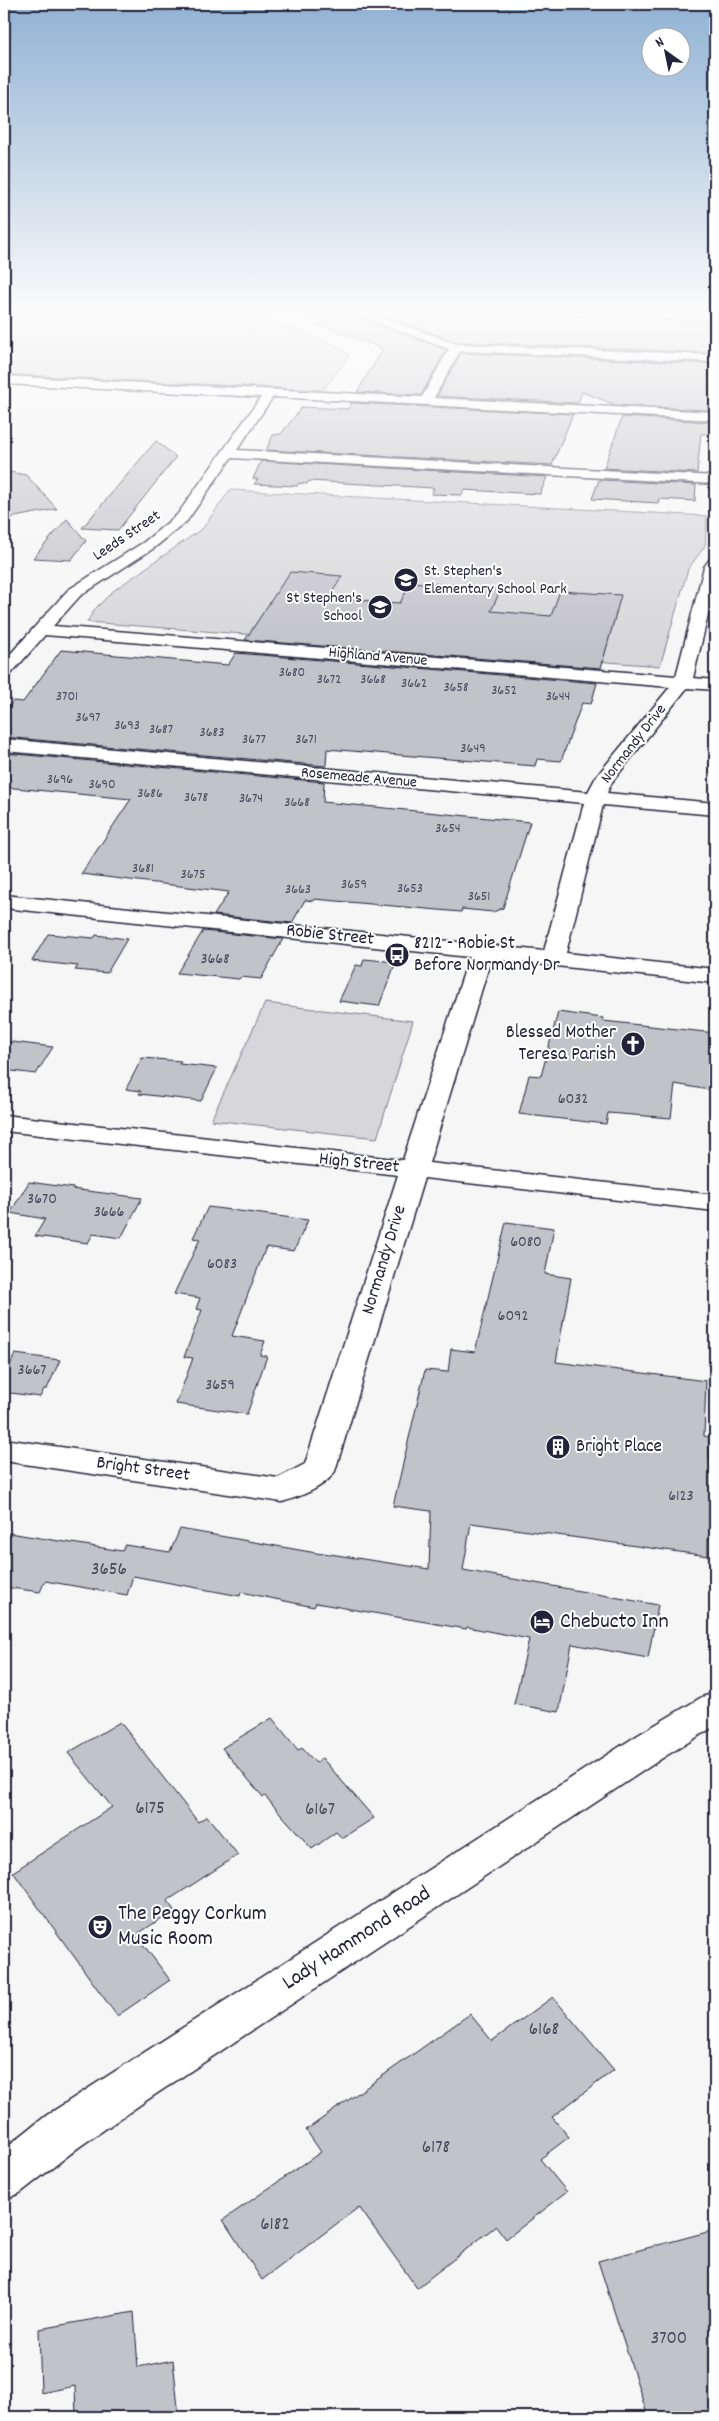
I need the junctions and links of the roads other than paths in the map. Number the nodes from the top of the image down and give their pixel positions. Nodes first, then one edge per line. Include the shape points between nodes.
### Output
1 (248, 425) edge
2 (228, 454) junction
3 (715, 480) edge
4 (715, 562) edge
5 (41, 630) junction
6 (4, 671) edge
7 (683, 682) junction
8 (715, 685) edge
9 (4, 745) edge
10 (595, 800) junction
11 (715, 809) edge
12 (4, 901) edge
13 (482, 952) junction
14 (554, 960) junction
15 (715, 976) edge
16 (4, 1123) edge
17 (414, 1170) junction
18 (715, 1203) edge
19 (4, 1450) edge
20 (282, 1490) joint
21 (715, 1708) edge
22 (4, 2176) edge

1 - 2 street, Leeds Street
2 - 3 street
2 - 5 street, Leeds Street via 170,530 74,593
4 - 7 street, Normandy Drive
5 - 6 street, Leeds Street
5 - 7 street, Highland Avenue
7 - 8 street, Highland Avenue
7 - 10 street, Normandy Drive via 603,781
9 - 10 street, Rosemeade Avenue
10 - 11 street, Rosemeade Avenue
10 - 14 street, Normandy Drive
12 - 13 street, Robie Street
13 - 14 street, Robie Street
13 - 17 street, Normandy Drive
14 - 15 street, Robie Street
16 - 17 street, High Street
17 - 18 street, High Street
17 - 20 street, Normandy Drive via 320,1471
19 - 20 street, Bright Street
21 - 22 street, Lady Hammond Road via 651,1746 116,2095

